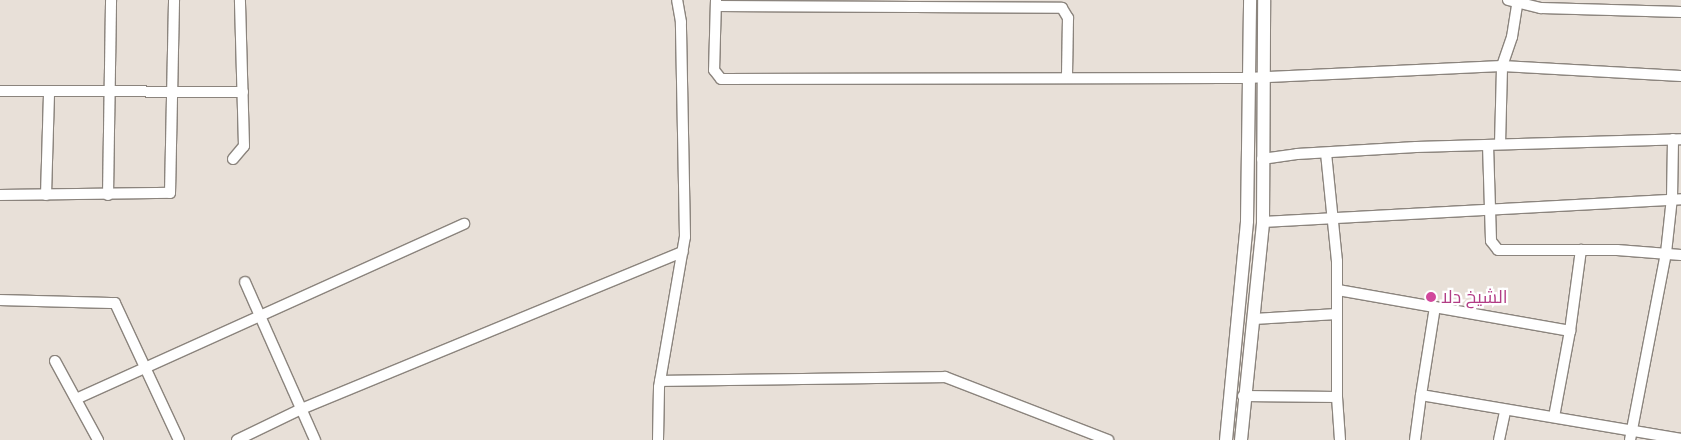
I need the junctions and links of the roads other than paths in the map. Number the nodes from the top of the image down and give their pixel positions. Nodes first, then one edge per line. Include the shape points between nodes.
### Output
1 (111, 0) edge
2 (174, 0) edge
3 (240, 0) edge
4 (677, 0) edge
5 (1250, 0) edge
6 (1264, 0) edge
7 (1514, 1) edge
8 (716, 3) edge
9 (909, 4) edge
10 (1681, 12) edge
11 (1502, 66) junction
12 (1263, 76) junction
13 (1681, 76) edge
14 (1067, 78) junction
15 (1246, 78) junction
16 (0, 90) edge
17 (49, 91) junction
18 (111, 92) junction
19 (172, 92) junction
20 (243, 92) junction
21 (1677, 139) edge
22 (1500, 144) junction
23 (1488, 145) junction
24 (1326, 152) junction
25 (233, 159) dead end
26 (1262, 159) junction
27 (0, 195) edge
28 (46, 195) junction
29 (108, 195) junction
30 (1677, 199) edge
31 (1490, 211) junction
32 (1334, 220) junction
33 (1263, 222) junction
34 (464, 224) dead end
35 (1581, 250) junction
36 (683, 252) junction
37 (1666, 253) junction
38 (1681, 255) edge
39 (245, 282) dead end
40 (1338, 290) junction
41 (0, 300) edge
42 (1435, 307) junction
43 (1337, 314) junction
44 (260, 316) junction
45 (1254, 319) junction
46 (1570, 331) junction
47 (55, 361) dead end
48 (146, 368) junction
49 (660, 381) junction
50 (1421, 395) junction
51 (1243, 396) junction
52 (1337, 397) junction
53 (76, 399) junction
54 (299, 410) junction
55 (1505, 411) junction
56 (1554, 418) junction
57 (1630, 436) edge
58 (1681, 439) edge
59 (98, 440) edge
60 (179, 440) edge
61 (237, 440) edge
62 (315, 440) edge
63 (658, 440) edge
64 (1108, 440) edge
65 (1226, 440) edge
66 (1241, 440) edge
67 (1340, 440) edge
68 (1415, 440) edge
69 (1499, 440) edge

1 - 18 street
2 - 19 street
3 - 20 street
4 - 36 street via 681,22
5 - 15 main road
6 - 12 main road
7 - 10 street via 1541,8
7 - 11 street via 1508,52
8 - 9 street
8 - 14 street via 714,70 721,79
9 - 14 street via 1065,9
11 - 12 street
11 - 13 street
11 - 22 street
12 - 15 street
12 - 26 main road
14 - 15 street
15 - 65 main road via 1247,221
16 - 17 street
17 - 18 street
17 - 28 street
18 - 19 street
18 - 29 street
19 - 20 street
19 - 29 street via 172,191 159,196
20 - 25 street via 244,146
21 - 22 street
21 - 30 street
22 - 23 street
23 - 24 street
23 - 31 street
24 - 26 street
24 - 32 street
26 - 33 main road
27 - 28 street
28 - 29 street
30 - 31 street
30 - 37 street
31 - 32 street
31 - 35 street via 1491,241 1498,250
32 - 33 street
32 - 40 street
33 - 45 main road
34 - 44 street
35 - 37 street
35 - 46 street
36 - 49 street
36 - 54 street
37 - 38 street
37 - 57 street
39 - 44 street
40 - 42 street
40 - 43 street
41 - 48 street via 115,304
42 - 46 street
42 - 50 street
43 - 45 street
43 - 52 street
44 - 48 street
44 - 54 street
45 - 51 main road
46 - 56 street
47 - 53 street
48 - 53 street
48 - 60 street
49 - 63 street
49 - 64 street via 945,377
50 - 55 street
50 - 68 street
51 - 52 street
51 - 66 main road
52 - 67 street
53 - 59 street
54 - 61 street
54 - 62 street
55 - 56 street
55 - 69 street
56 - 57 street
57 - 58 street

